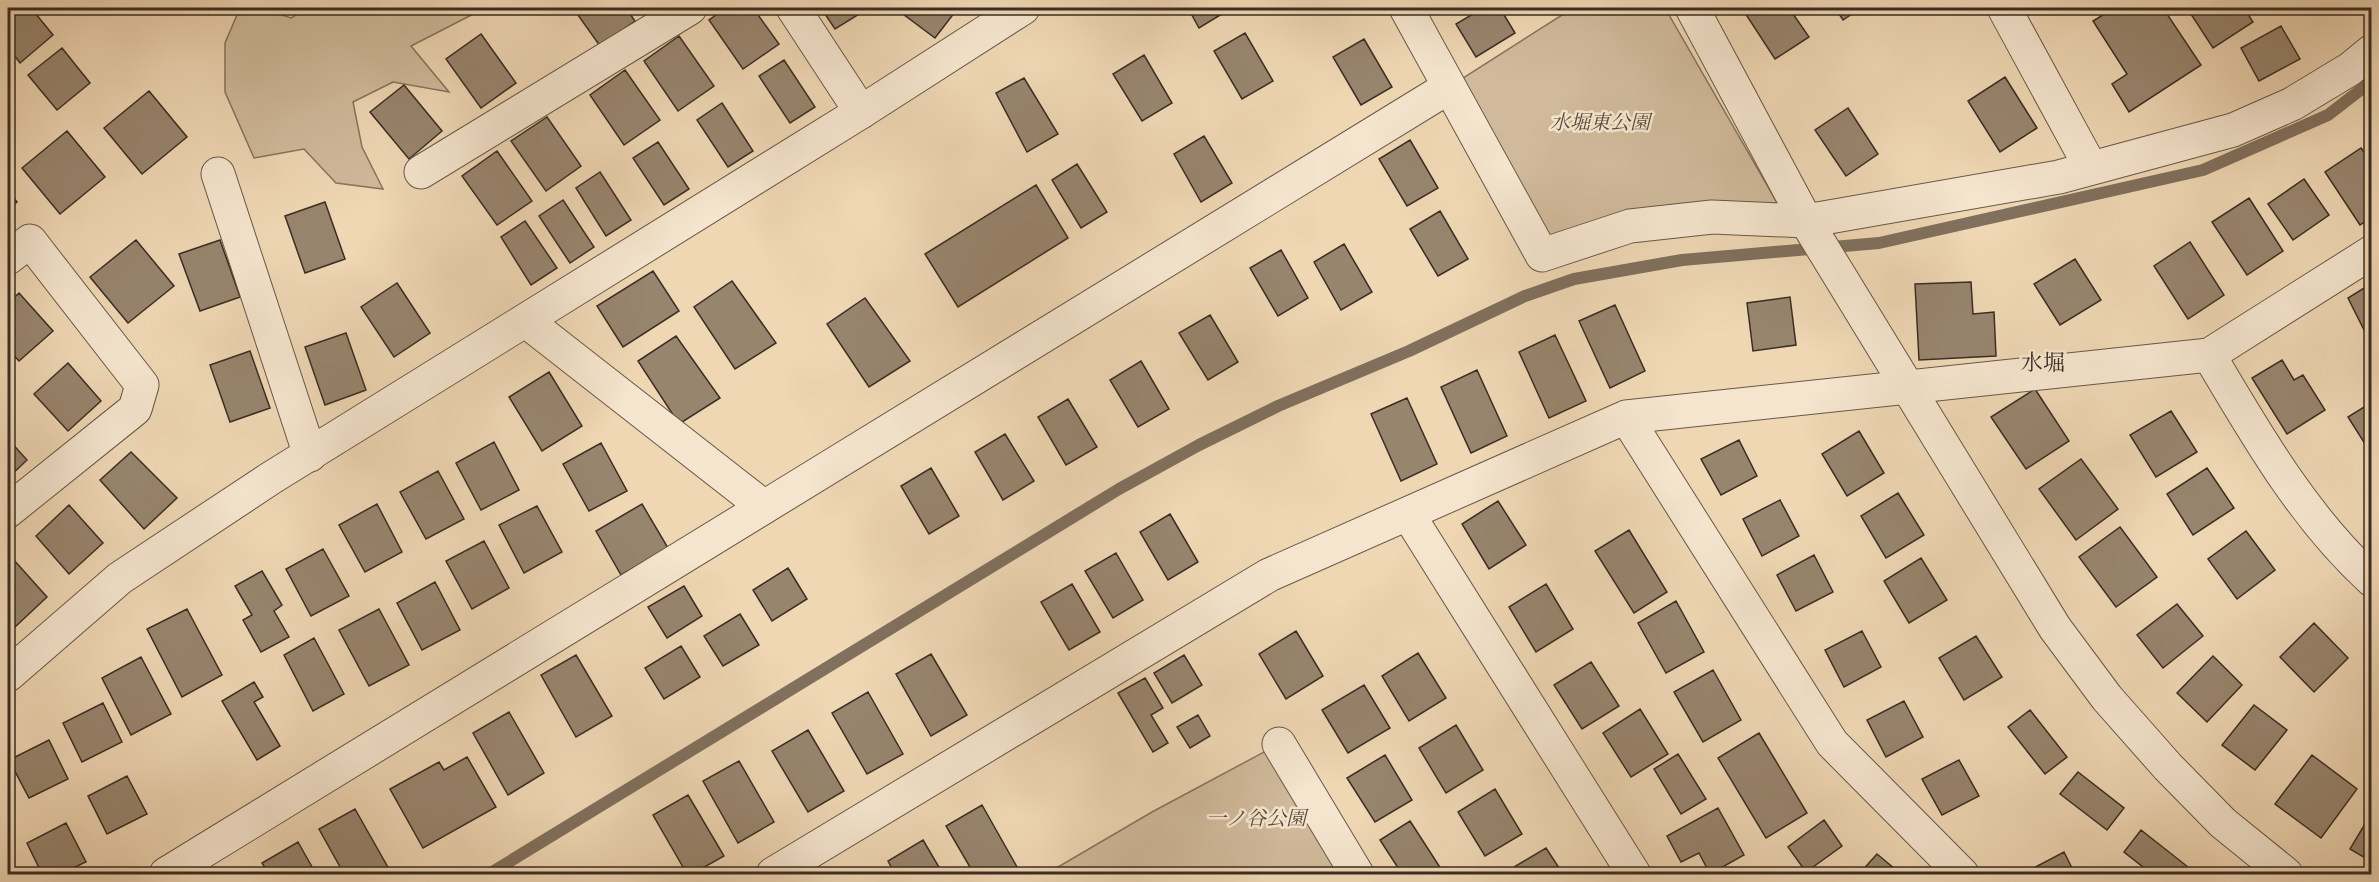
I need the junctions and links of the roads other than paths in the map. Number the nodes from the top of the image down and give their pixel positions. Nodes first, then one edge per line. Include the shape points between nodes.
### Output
1 (690, 8) edge
2 (793, 8) edge
3 (1023, 8) edge
4 (1406, 8) edge
5 (1692, 8) edge
6 (2014, 11) edge
7 (2372, 51) edge
8 (1449, 87) junction
9 (861, 112) junction
10 (2091, 168) junction
11 (421, 172) dead end
12 (218, 174) dead end
13 (1810, 227) junction
14 (2372, 252) edge
15 (8, 258) edge
16 (526, 321) junction
17 (2209, 355) junction
18 (1907, 386) junction
19 (1626, 417) junction
20 (309, 455) junction
21 (764, 507) junction
22 (8, 511) edge
23 (1408, 514) junction
24 (2372, 580) edge
25 (8, 675) edge
26 (1279, 744) dead end
27 (166, 874) edge
28 (772, 874) edge
29 (1357, 874) edge
30 (1633, 874) edge
31 (1962, 874) edge
32 (2286, 874) edge

1 - 11 street
2 - 9 street
3 - 9 street
4 - 8 street
5 - 13 street
6 - 10 street
7 - 10 street via 2292,104 2233,130
8 - 13 street via 1542,255 1630,226 1712,217
8 - 21 street
9 - 16 street
10 - 13 street
12 - 20 street
13 - 18 street
14 - 17 street
15 - 22 street via 30,241 142,385 135,409
16 - 20 street
16 - 21 street
17 - 18 street
17 - 24 street via 2275,464 2350,560
18 - 19 street
18 - 32 street via 2055,628 2107,698 2216,815
19 - 23 street
19 - 31 street via 1832,743
20 - 25 street via 120,578
21 - 27 street
23 - 28 street via 1269,575
23 - 30 street
26 - 29 street

